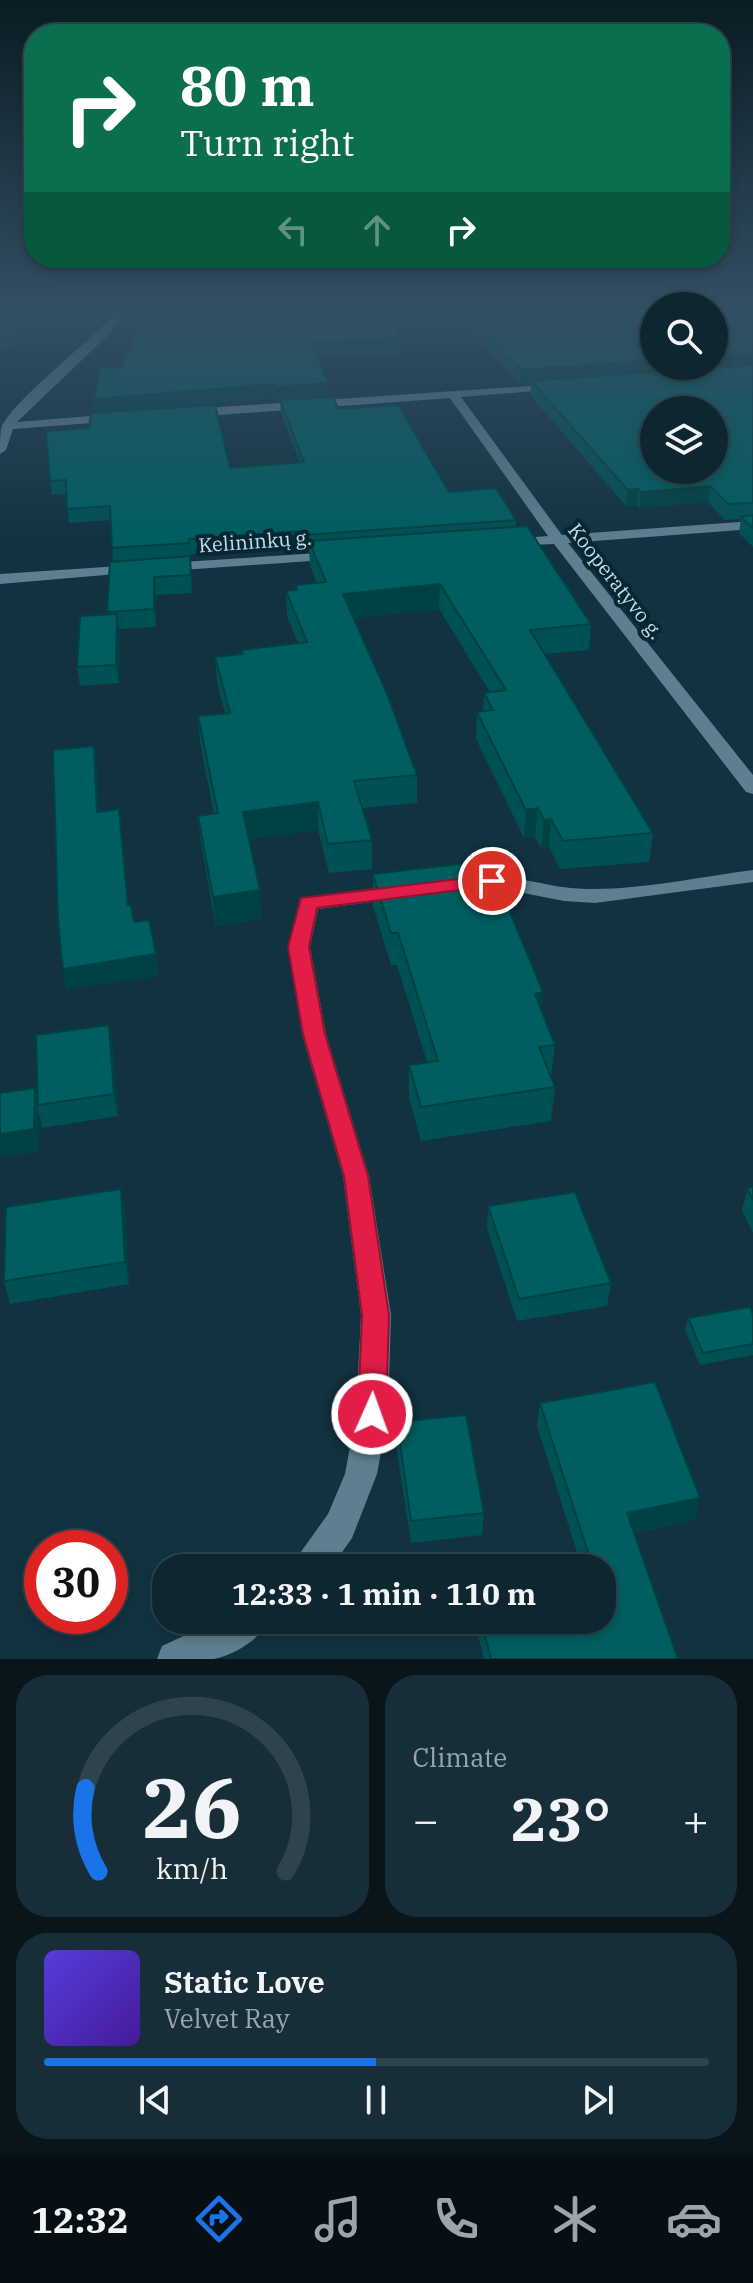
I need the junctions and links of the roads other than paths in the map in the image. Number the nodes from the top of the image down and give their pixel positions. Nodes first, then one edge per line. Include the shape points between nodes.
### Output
1 (44, 387) edge
2 (558, 387) edge
3 (453, 394) junction
4 (183, 414) edge
5 (135, 417) edge
6 (8, 426) junction
7 (0, 450) edge
8 (753, 525) edge
9 (558, 540) junction
10 (494, 544) edge
11 (351, 554) edge
12 (0, 579) edge
13 (753, 788) edge
14 (753, 876) edge
15 (320, 1554) edge
16 (227, 1634) edge
17 (175, 1659) edge

1 - 6 street
2 - 3 street
3 - 4 street
3 - 9 street, Kooperatyvo g.
5 - 6 street
6 - 7 street
8 - 9 street
9 - 10 street
9 - 13 street, Kooperatyvo g.
11 - 12 street, Kelininkų g.
14 - 15 street via 595,896 492,881 308,903 299,947 314,1034 356,1176 376,1315 372,1414 361,1474 340,1526
16 - 17 street

